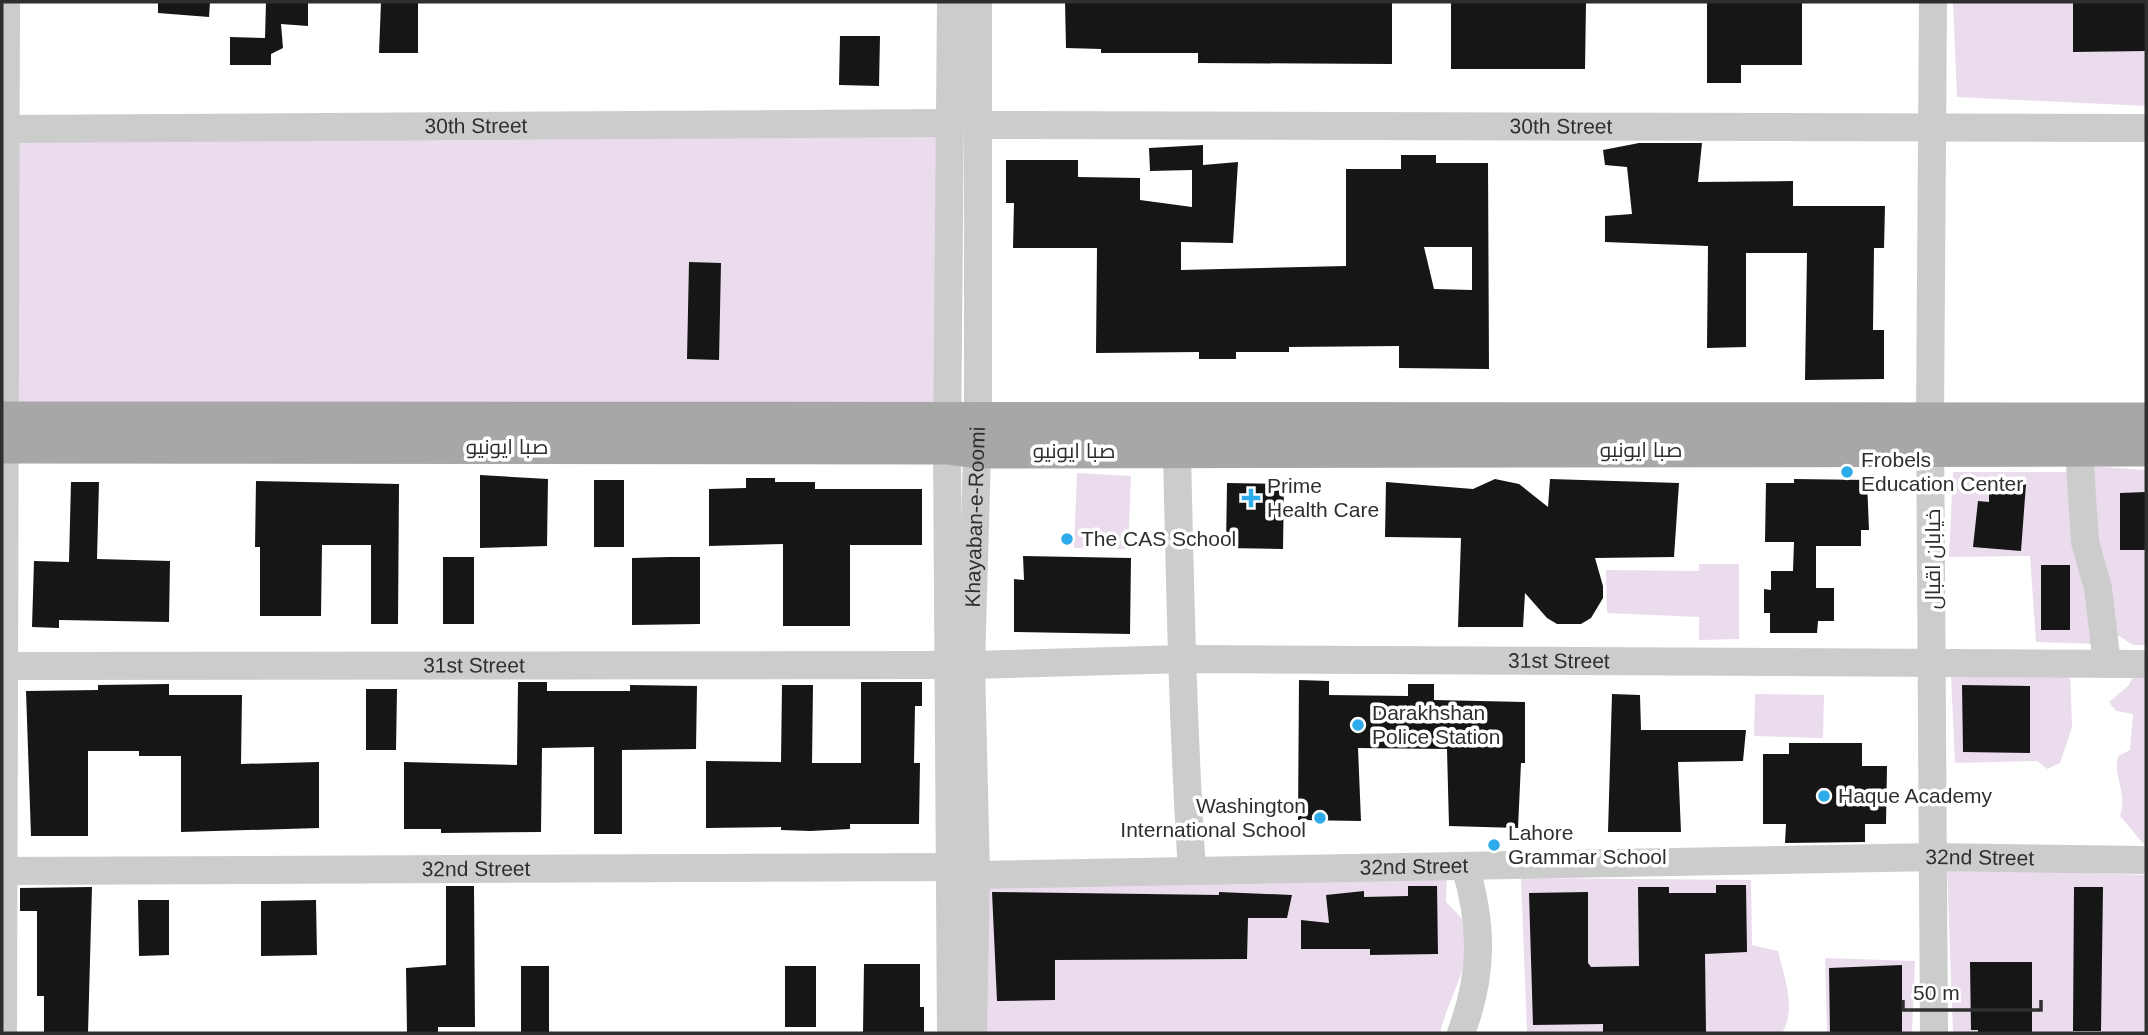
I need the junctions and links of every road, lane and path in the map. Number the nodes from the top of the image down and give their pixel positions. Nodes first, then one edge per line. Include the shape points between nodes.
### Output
1 (6, 2) edge
2 (951, 2) edge
3 (978, 2) edge
4 (1933, 2) edge
5 (964, 124) junction
6 (1934, 128) junction
7 (2146, 128) edge
8 (3, 129) edge
9 (2146, 420) edge
10 (4, 433) edge
11 (965, 440) junction
12 (1932, 445) junction
13 (2146, 449) edge
14 (2080, 455) junction
15 (1177, 456) junction
16 (2146, 462) edge
17 (1184, 659) junction
18 (1934, 663) junction
19 (2107, 664) junction
20 (2146, 664) edge
21 (960, 665) junction
22 (3, 667) edge
23 (1934, 857) junction
24 (2146, 860) edge
25 (1465, 866) junction
26 (3, 871) edge
27 (964, 871) junction
28 (1192, 871) junction
29 (3, 1033) edge
30 (951, 1033) edge
31 (973, 1033) edge
32 (1461, 1033) edge
33 (1934, 1033) edge

1 - 8 street
2 - 5 street, Khayaban-e-Roomi
3 - 5 street, Khayaban-e-Roomi
4 - 6 street, خیابان اقبال
5 - 6 street, 30th Street
5 - 8 street, 30th Street
5 - 11 street, Khayaban-e-Roomi
6 - 7 street, 30th Street
6 - 12 street, خیابان اقبال
8 - 10 street
9 - 12 main road, صبا ایونیو
10 - 11 main road, صبا ایونیو
10 - 22 street
11 - 12 main road, صبا ایونیو
11 - 15 main road, صبا ایونیو
11 - 21 street, Khayaban-e-Roomi
12 - 14 main road, صبا ایونیو
12 - 15 main road, صبا ایونیو
12 - 18 street, خیابان اقبال
13 - 14 main road, صبا ایونیو
14 - 16 street
14 - 19 street via 2085,542 2098,588
15 - 17 street
17 - 18 street, 31st Street
17 - 21 street, 31st Street
17 - 28 street via 1182,706
18 - 19 street, 31st Street
18 - 23 street, خیابان اقبال
19 - 20 street, 31st Street
21 - 22 street, 31st Street
21 - 27 street, Khayaban-e-Roomi
22 - 26 street
23 - 24 street, 32nd Street
23 - 25 street, 32nd Street
23 - 33 street, خیابان اقبال
25 - 28 street, 32nd Street
25 - 32 street via 1474,895 1480,948 1476,982
26 - 27 street, 32nd Street
26 - 29 street
27 - 28 street, 32nd Street
27 - 30 street, Khayaban-e-Roomi
27 - 31 street, Khayaban-e-Roomi

